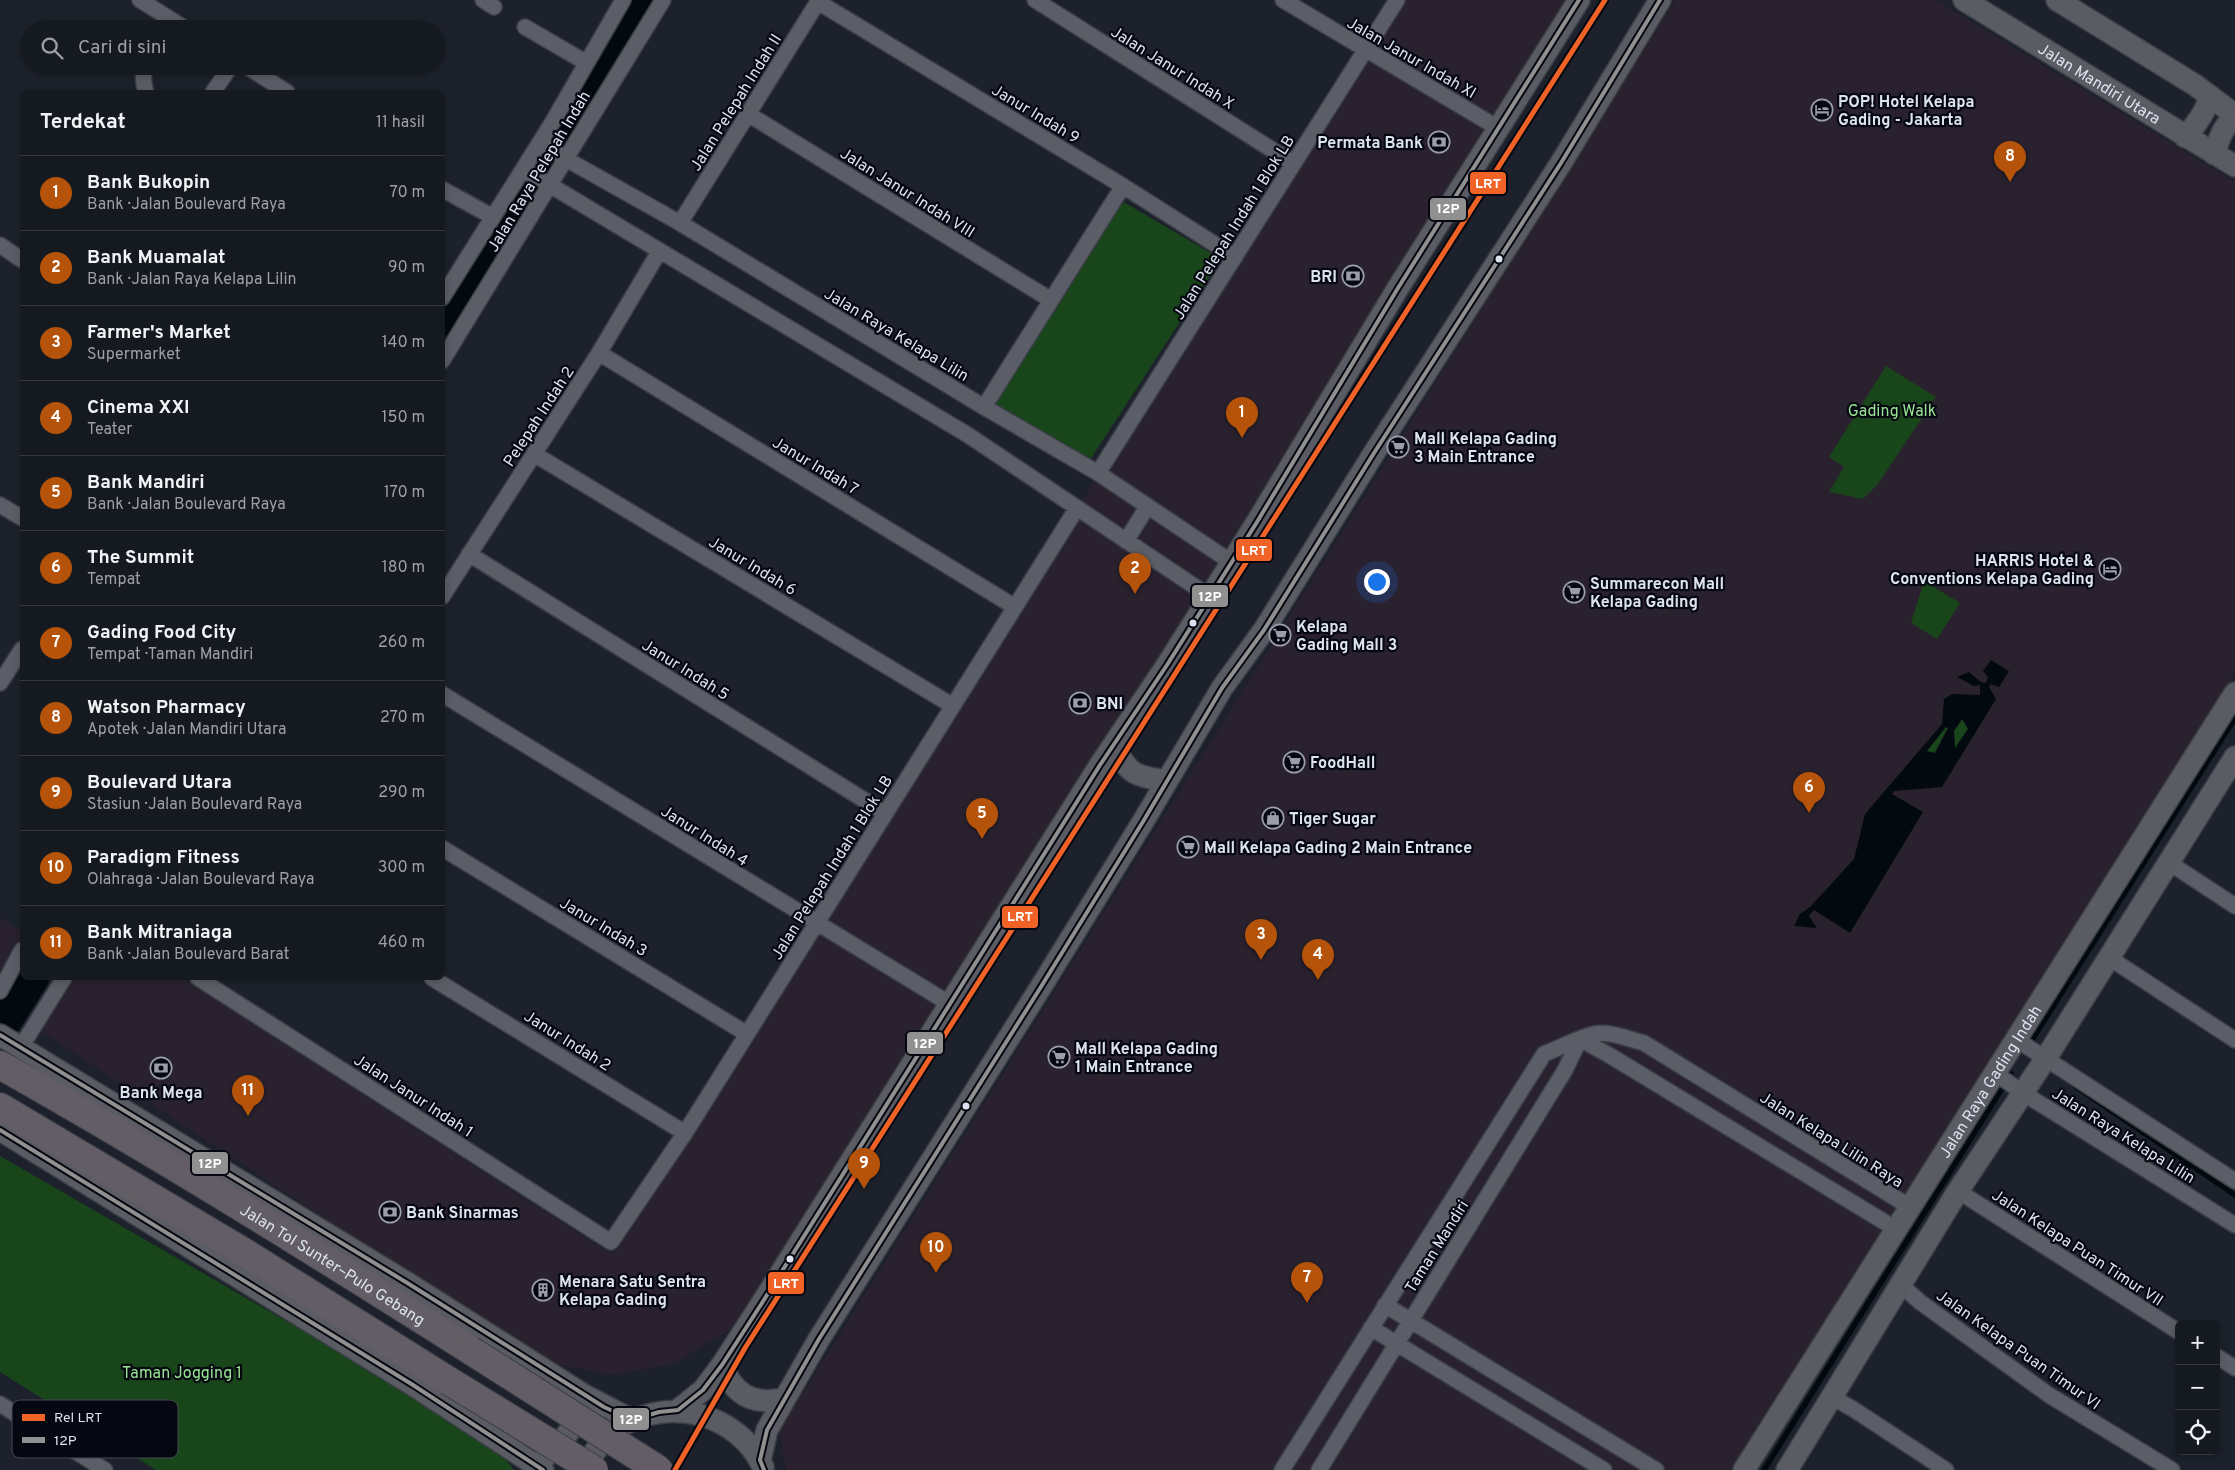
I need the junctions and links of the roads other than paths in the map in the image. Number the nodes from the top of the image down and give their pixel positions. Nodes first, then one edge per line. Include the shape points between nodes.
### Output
1 (140, 0) edge
2 (623, 0) edge
3 (663, 0) edge
4 (1035, 0) edge
5 (1283, 0) edge
6 (1397, 0) edge
7 (1579, 0) edge
8 (1660, 0) edge
9 (1964, 0) edge
10 (2057, 0) edge
11 (818, 1) edge
12 (164, 20) edge
13 (525, 27) dead end
14 (1366, 51) junction
15 (585, 62) junction
16 (143, 75) edge
17 (225, 75) edge
18 (260, 75) edge
19 (145, 90) edge
20 (214, 90) edge
21 (284, 90) edge
22 (2210, 96) junction
23 (748, 114) junction
24 (2235, 114) edge
25 (2235, 119) edge
26 (1498, 128) junction
27 (2185, 137) junction
28 (542, 144) junction
29 (2214, 154) junction
30 (563, 157) junction
31 (1293, 164) junction
32 (2235, 166) edge
33 (526, 170) junction
34 (548, 183) junction
35 (1123, 186) junction
36 (445, 190) edge
37 (496, 213) junction
38 (680, 223) junction
39 (0, 245) edge
40 (659, 252) junction
41 (1234, 257) junction
42 (20, 259) edge
43 (445, 293) edge
44 (1051, 300) junction
45 (599, 353) junction
46 (445, 355) edge
47 (984, 407) junction
48 (534, 454) junction
49 (1098, 473) junction
50 (0, 505) edge
51 (1147, 507) junction
52 (1077, 508) junction
53 (20, 517) edge
54 (1126, 541) junction
55 (469, 554) junction
56 (1231, 562) junction
57 (445, 592) edge
58 (1209, 596) junction
59 (1015, 607) junction
60 (20, 652) edge
61 (0, 684) edge
62 (1222, 688) junction
63 (2235, 693) edge
64 (445, 696) edge
65 (954, 706) junction
66 (2235, 757) edge
67 (1109, 758) junction
68 (1161, 780) junction
69 (1154, 802) junction
70 (885, 813) junction
71 (445, 850) edge
72 (2168, 862) junction
73 (2235, 906) edge
74 (816, 924) junction
75 (20, 954) edge
76 (2108, 957) junction
77 (62, 980) edge
78 (202, 980) edge
79 (435, 980) edge
80 (0, 991) edge
81 (950, 1004) junction
82 (747, 1034) junction
83 (1580, 1039) junction
84 (2017, 1040) junction
85 (2235, 1040) edge
86 (13, 1045) edge
87 (2046, 1058) junction
88 (1997, 1074) junction
89 (1713, 1086) junction
90 (2020, 1091) junction
91 (1736, 1099) junction
92 (0, 1107) edge
93 (1700, 1110) junction
94 (1722, 1124) junction
95 (0, 1130) edge
96 (686, 1133) junction
97 (2235, 1181) edge
98 (1958, 1191) junction
99 (1910, 1207) junction
100 (2235, 1225) edge
101 (1896, 1229) junction
102 (611, 1242) joint
103 (1901, 1285) junction
104 (1385, 1305) junction
105 (1410, 1320) junction
106 (1371, 1328) junction
107 (2175, 1329) edge
108 (1396, 1342) junction
109 (2220, 1359) edge
110 (722, 1365) junction
111 (2235, 1368) edge
112 (1525, 1390) junction
113 (584, 1395) junction
114 (1832, 1397) junction
115 (783, 1399) junction
116 (0, 1404) edge
117 (678, 1410) junction
118 (12, 1412) edge
119 (1511, 1413) junction
120 (632, 1420) junction
121 (86, 1458) edge
122 (762, 1465) edge
123 (539, 1467) edge
124 (105, 1470) edge
125 (584, 1470) edge
126 (594, 1470) edge
127 (659, 1470) edge
128 (1282, 1470) edge
129 (1319, 1470) edge
130 (1604, 1470) edge
131 (1656, 1470) edge
132 (1744, 1470) edge
133 (1787, 1470) edge
134 (1946, 1470) edge
135 (2172, 1470) edge

1 - 12 street
2 - 15 street, Jalan Raya Pelepah Indah
3 - 30 street, Jalan Raya Pelepah Indah
4 - 31 street, Jalan Janur Indah X
5 - 14 street, Jalan Janur Indah XI
6 - 14 street, Jalan Pelepah Indah 1 Blok LB
7 - 26 main road
8 - 62 main road via 1561,163 1264,630
9 - 27 main road, Jalan Mandiri Utara
10 - 22 main road
11 - 23 street, Jalan Pelepah Indah II
11 - 35 street, Janur Indah 9
13 - 15 street
14 - 26 street, Jalan Janur Indah XI
14 - 31 street, Jalan Pelepah Indah 1 Blok LB
15 - 28 street, Jalan Raya Pelepah Indah
16 - 19 street
17 - 20 street
18 - 21 street
22 - 24 main road
22 - 27 main road via 2198,122
23 - 38 street, Jalan Pelepah Indah II
23 - 44 street, Jalan Janur Indah VIII
25 - 29 main road via 2220,136
26 - 56 main road
27 - 29 main road, Jalan Mandiri Utara
28 - 30 street, Jalan Raya Kelapa Lilin
28 - 33 street, Jalan Raya Pelepah Indah
29 - 32 main road, Jalan Mandiri Utara
30 - 34 street, Jalan Raya Pelepah Indah
30 - 38 street, Jalan Raya Kelapa Lilin
31 - 41 street, Jalan Pelepah Indah 1 Blok LB
33 - 34 street
33 - 37 street, Jalan Raya Pelepah Indah
34 - 40 street
34 - 46 street, Jalan Raya Pelepah Indah
35 - 41 street, Janur Indah 9
35 - 44 street
36 - 37 street
37 - 43 street, Jalan Raya Pelepah Indah
38 - 47 street, Jalan Raya Kelapa Lilin
39 - 42 street
40 - 45 street, Pelepah Indah 2
40 - 52 street via 968,435
41 - 49 street, Jalan Pelepah Indah 1 Blok LB
44 - 47 street
45 - 48 street, Pelepah Indah 2
45 - 59 street, Janur Indah 7
47 - 49 street, Jalan Raya Kelapa Lilin
48 - 55 street, Pelepah Indah 2
48 - 65 street, Janur Indah 6
49 - 51 street, Jalan Raya Kelapa Lilin
50 - 53 street
51 - 54 street
51 - 56 street, Jalan Raya Kelapa Lilin
52 - 54 street
52 - 59 street, Jalan Pelepah Indah 1 Blok LB
54 - 58 street
55 - 57 street, Pelepah Indah 2
55 - 70 street, Janur Indah 5
56 - 58 main road
58 - 67 main road
59 - 65 street, Jalan Pelepah Indah 1 Blok LB
60 - 61 street
62 - 68 main road via 1212,692 1206,700
62 - 69 main road
63 - 84 main road, Jalan Raya Gading Indah
64 - 74 street, Janur Indah 4
65 - 70 street, Jalan Pelepah Indah 1 Blok LB
66 - 72 main road, Jalan Raya Gading Indah
67 - 68 main road via 1145,777
67 - 81 main road
68 - 69 main road
69 - 115 main road
70 - 74 street, Jalan Pelepah Indah 1 Blok LB
71 - 82 street, Janur Indah 3
72 - 73 street
72 - 76 main road, Jalan Raya Gading Indah
74 - 81 street, Janur Indah 4
74 - 82 street, Jalan Pelepah Indah 1 Blok LB
75 - 80 street
76 - 85 street
76 - 87 main road, Jalan Raya Gading Indah
77 - 86 street
78 - 102 street, Jalan Janur Indah 1
79 - 96 street, Janur Indah 2
81 - 110 main road
82 - 96 street, Jalan Pelepah Indah 1 Blok LB
83 - 89 street, Jalan Kelapa Lilin Raya via 1596,1034 1644,1043
83 - 93 street
83 - 104 street, Taman Mandiri via 1544,1054
83 - 105 street, Taman Mandiri via 1565,1070
84 - 87 street, Jalan Raya Kelapa Lilin
84 - 88 main road, Jalan Raya Gading Indah
86 - 113 main road via 409,1284
86 - 127 highway, Jalan Tol Sunter–Pulo Gebang, bridge via 75,1107 262,1219
87 - 90 main road, Jalan Raya Gading Indah
87 - 97 street, Jalan Raya Kelapa Lilin
88 - 90 street, Jalan Raya Kelapa Lilin
88 - 99 main road, Jalan Raya Gading Indah
89 - 91 street, Jalan Kelapa Lilin Raya
89 - 93 street
90 - 98 main road, Jalan Raya Gading Indah
90 - 100 street, Jalan Raya Kelapa Lilin
91 - 94 street, Jalan Kelapa Lilin Raya
91 - 99 street, Jalan Kelapa Lilin Raya
92 - 126 highway, bridge via 247,1254
93 - 94 street
94 - 101 street
95 - 123 main road via 413,1385
96 - 102 street, Jalan Pelepah Indah 1 Blok LB
98 - 103 main road, Jalan Raya Gading Indah
98 - 107 street, Jalan Kelapa Puan Timur VII
99 - 101 main road, Jalan Raya Gading Indah
101 - 132 main road, Jalan Raya Gading Indah
103 - 114 main road, Jalan Raya Gading Indah
103 - 135 street, Jalan Kelapa Puan Timur VI via 2050,1395
104 - 105 street
104 - 106 street, Taman Mandiri
105 - 108 street, Taman Mandiri
105 - 112 street
106 - 108 street
106 - 128 street, Taman Mandiri
108 - 119 street
108 - 129 street, Taman Mandiri
109 - 111 street
110 - 115 main road via 728,1380 745,1396 768,1402
110 - 117 main road via 703,1390
112 - 119 street
112 - 131 street
113 - 120 main road
113 - 123 main road via 576,1421
114 - 133 main road, Jalan Raya Gading Indah
114 - 134 street
115 - 122 main road via 767,1430
116 - 118 street
117 - 120 main road
117 - 122 main road via 716,1420 734,1430
119 - 130 street
120 - 125 main road via 607,1437 592,1454
121 - 124 street

